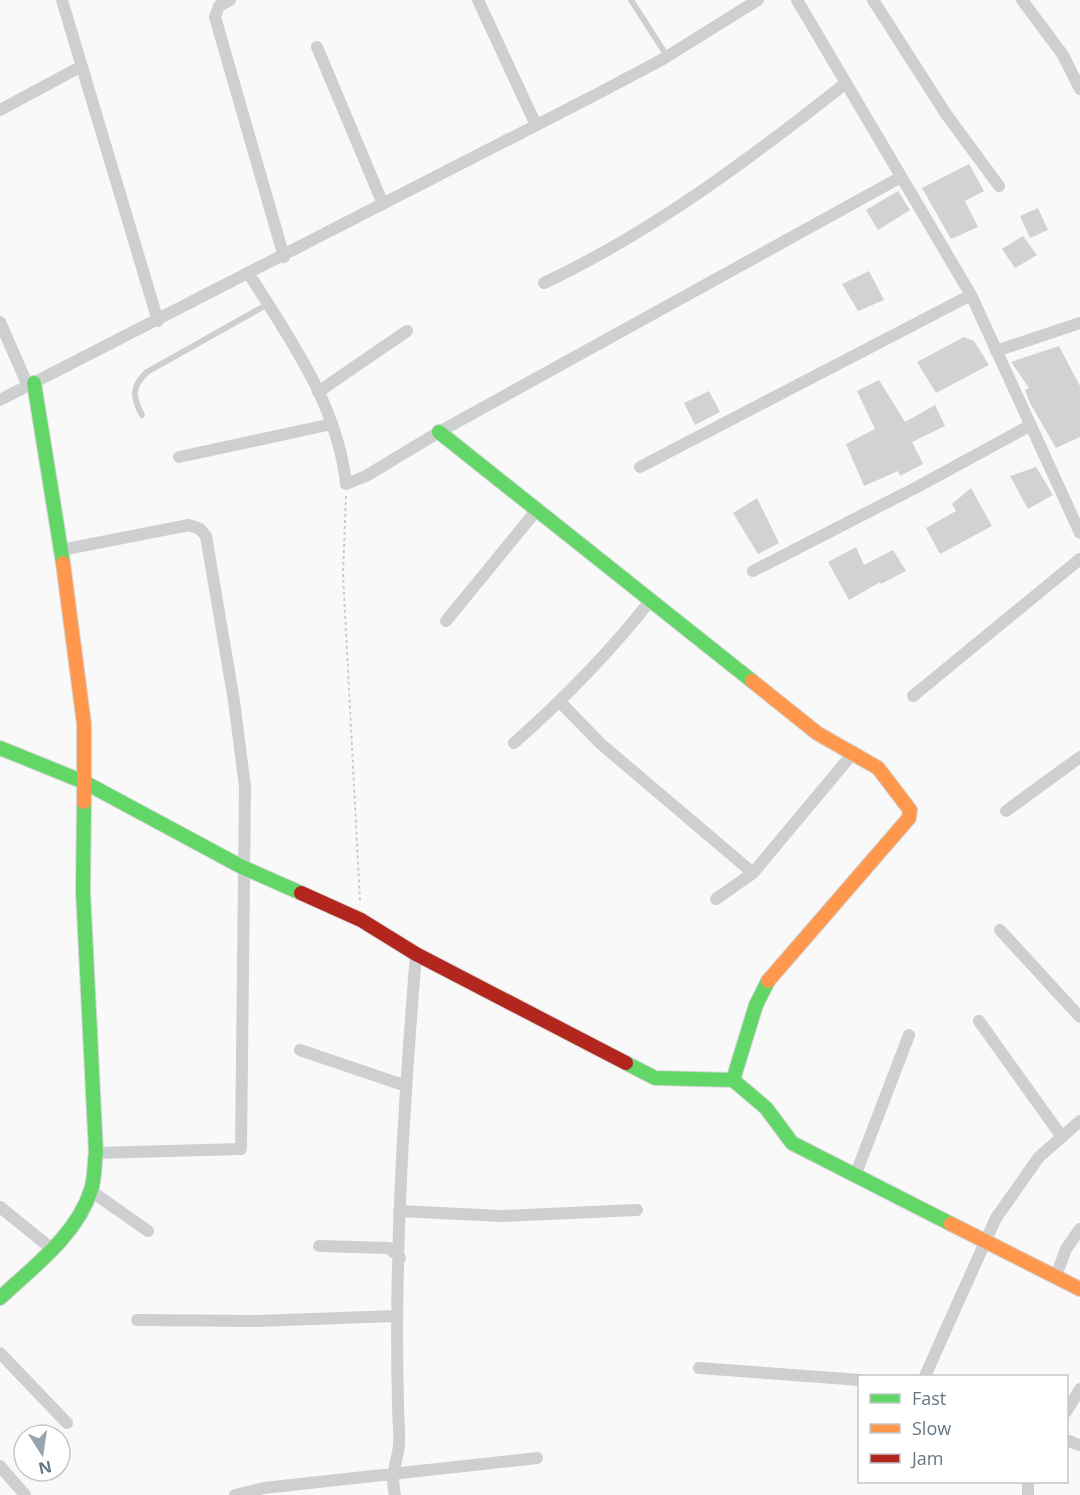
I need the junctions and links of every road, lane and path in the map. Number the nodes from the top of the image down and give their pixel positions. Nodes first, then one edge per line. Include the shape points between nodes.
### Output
1 (62, 0) edge
2 (230, 0) edge
3 (478, 0) edge
4 (631, 0) edge
5 (758, 0) edge
6 (797, 0) edge
7 (873, 0) edge
8 (1023, 0) edge
9 (317, 47) dead end
10 (667, 57) junction
11 (80, 67) junction
12 (846, 83) junction
13 (1080, 89) edge
14 (0, 110) edge
15 (536, 125) junction
16 (902, 177) junction
17 (999, 186) dead end
18 (383, 204) junction
19 (284, 257) junction
20 (249, 274) junction
21 (544, 283) dead end
22 (971, 295) junction
23 (268, 304) junction
24 (158, 321) junction
25 (0, 322) edge
26 (1080, 323) edge
27 (407, 331) dead end
28 (996, 351) junction
29 (31, 385) junction
30 (318, 392) junction
31 (0, 400) edge
32 (142, 415) dead end
33 (332, 424) junction
34 (1031, 425) junction
35 (439, 432) junction
36 (178, 457) dead end
37 (640, 467) dead end
38 (346, 484) junction
39 (536, 511) junction
40 (1080, 533) edge
41 (61, 550) junction
42 (1080, 559) edge
43 (753, 571) dead end
44 (650, 601) junction
45 (446, 621) dead end
46 (913, 696) dead end
47 (560, 702) junction
48 (514, 743) dead end
49 (0, 748) edge
50 (854, 753) junction
51 (1080, 757) edge
52 (84, 782) junction
53 (1006, 811) dead end
54 (242, 867) junction
55 (753, 873) junction
56 (716, 899) dead end
57 (361, 920) junction
58 (999, 930) dead end
59 (416, 954) junction
60 (1080, 1017) edge
61 (979, 1021) dead end
62 (909, 1035) dead end
63 (300, 1050) dead end
64 (733, 1080) junction
65 (406, 1086) junction
66 (1080, 1121) edge
67 (1062, 1137) junction
68 (96, 1153) junction
69 (855, 1176) junction
70 (91, 1191) junction
71 (0, 1207) edge
72 (637, 1210) dead end
73 (399, 1212) junction
74 (1080, 1229) edge
75 (147, 1231) dead end
76 (984, 1242) junction
77 (319, 1246) dead end
78 (52, 1249) junction
79 (400, 1258) junction
80 (1056, 1276) junction
81 (1080, 1289) edge
82 (0, 1298) edge
83 (396, 1316) junction
84 (137, 1320) dead end
85 (0, 1353) edge
86 (699, 1368) dead end
87 (926, 1375) edge
88 (858, 1380) edge
89 (1080, 1389) edge
90 (1068, 1409) edge
91 (67, 1423) dead end
92 (537, 1458) dead end
93 (0, 1466) edge
94 (391, 1476) junction
95 (25, 1495) edge
96 (235, 1495) edge
97 (395, 1495) edge

1 - 11 street
2 - 19 street via 219,6 215,17
3 - 15 street
4 - 10 lane
5 - 10 street
6 - 12 street
7 - 17 street via 946,114
8 - 13 street via 1058,48
9 - 18 street
10 - 15 street
11 - 14 street
11 - 24 street
12 - 16 street
12 - 21 street via 754,156 633,237
15 - 18 street
16 - 22 street
16 - 35 street
18 - 19 street
19 - 20 street
20 - 23 street
20 - 24 street
22 - 28 street
22 - 37 street
23 - 30 street
23 - 32 lane via 147,372 135,388 134,398
24 - 29 street
25 - 29 street
26 - 28 street
27 - 30 street
28 - 34 street
29 - 31 street
29 - 41 street
30 - 33 street
33 - 36 street
33 - 38 street
34 - 40 street
34 - 43 street
35 - 38 street
35 - 39 street
38 - 57 path via 343,574
39 - 44 street
39 - 45 street
41 - 52 street via 84,724
41 - 54 street via 189,525 206,536 245,787
42 - 46 street
44 - 47 street via 617,643
44 - 50 street via 816,733
47 - 48 street
47 - 55 street via 601,744
49 - 52 street
50 - 55 street
50 - 64 street via 878,768 906,802 909,818 771,975 756,1005
51 - 53 street
52 - 54 street
52 - 68 street via 83,891
54 - 57 street
54 - 68 street via 241,1149
55 - 56 street
57 - 59 street
58 - 60 street
59 - 64 street via 655,1078
59 - 65 street
61 - 67 street
62 - 69 street
63 - 65 street
64 - 69 street via 766,1108 792,1143
65 - 73 street
66 - 67 street
67 - 76 street via 1038,1157
68 - 70 street
69 - 76 street
70 - 75 street
70 - 78 street
71 - 78 street
72 - 73 street via 502,1216
73 - 79 street
74 - 80 street via 1066,1249
76 - 80 street
76 - 87 street
77 - 79 street via 389,1248
78 - 82 street
79 - 83 street
80 - 81 street
83 - 84 street
83 - 94 street via 399,1446
85 - 91 street
86 - 88 street
89 - 90 street
92 - 94 street
93 - 95 street
94 - 96 street via 264,1488
94 - 97 street

